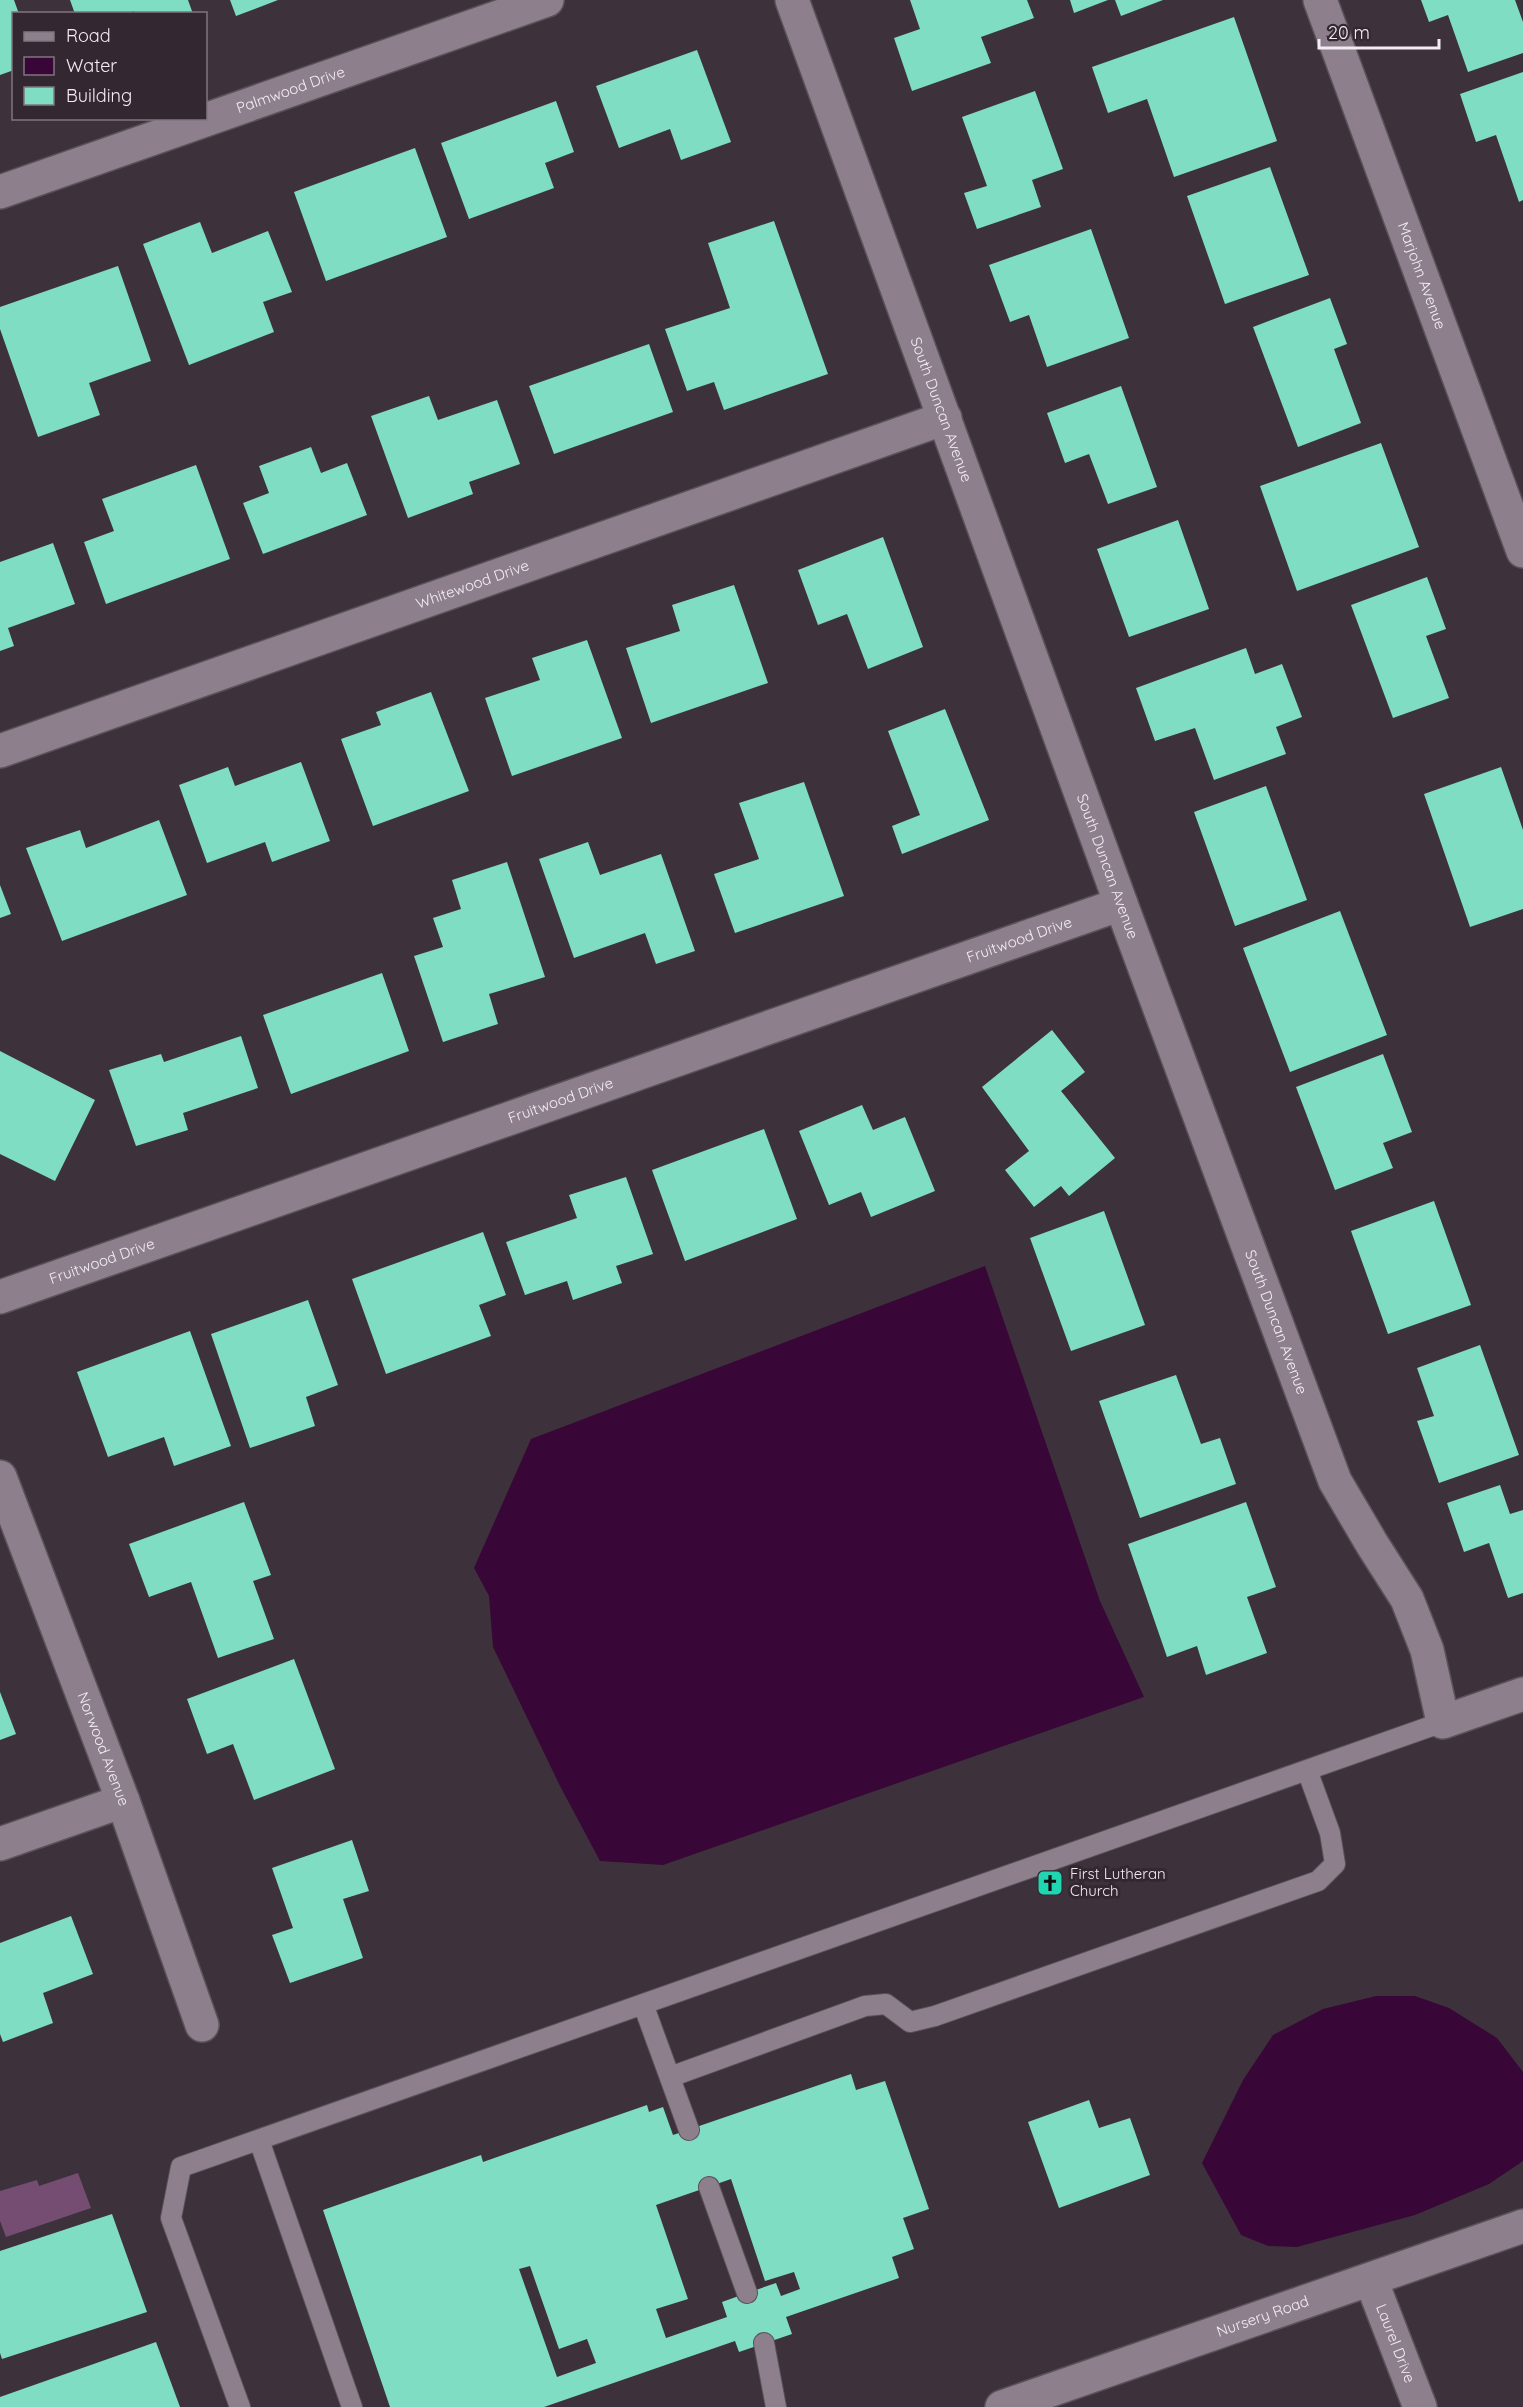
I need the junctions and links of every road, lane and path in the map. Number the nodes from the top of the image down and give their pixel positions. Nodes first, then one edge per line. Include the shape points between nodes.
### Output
1 (547, 0) edge
2 (792, 0) edge
3 (1320, 0) edge
4 (207, 119) edge
5 (205, 120) edge
6 (0, 192) edge
7 (945, 418) junction
8 (1523, 552) edge
9 (0, 751) edge
10 (1121, 904) junction
11 (0, 1297) edge
12 (0, 1476) edge
13 (1523, 1694) edge
14 (1443, 1722) junction
15 (1307, 1770) junction
16 (123, 1801) junction
17 (0, 1844) edge
18 (643, 2004) junction
19 (202, 2025) dead end
20 (670, 2077) junction
21 (689, 2130) dead end
22 (259, 2140) junction
23 (709, 2187) dead end
24 (1523, 2226) edge
25 (1371, 2280) junction
26 (747, 2293) dead end
27 (764, 2343) dead end
28 (240, 2407) edge
29 (352, 2407) edge
30 (776, 2407) edge
31 (1002, 2407) edge
32 (1420, 2407) edge

1 - 4 street, Palmwood Drive
2 - 7 street, South Duncan Avenue
3 - 8 street, Marjohn Avenue
5 - 6 street, Palmwood Drive
7 - 9 street, Whitewood Drive
7 - 10 street, South Duncan Avenue
10 - 11 street, Fruitwood Drive
10 - 14 street, South Duncan Avenue via 1335,1481 1407,1599 1427,1650
12 - 16 street, Norwood Avenue
13 - 14 street
14 - 15 lane
15 - 18 lane
15 - 20 lane via 1330,1833 1335,1864 1318,1881 935,2016 910,2022 886,2004 865,2006
16 - 17 street
16 - 19 street, Norwood Avenue
18 - 20 lane
18 - 22 lane
20 - 21 lane
22 - 28 lane via 181,2167 171,2218
22 - 29 lane
23 - 26 lane
24 - 25 street, Nursery Road
25 - 31 street, Nursery Road
25 - 32 street, Laurel Drive
27 - 30 lane

